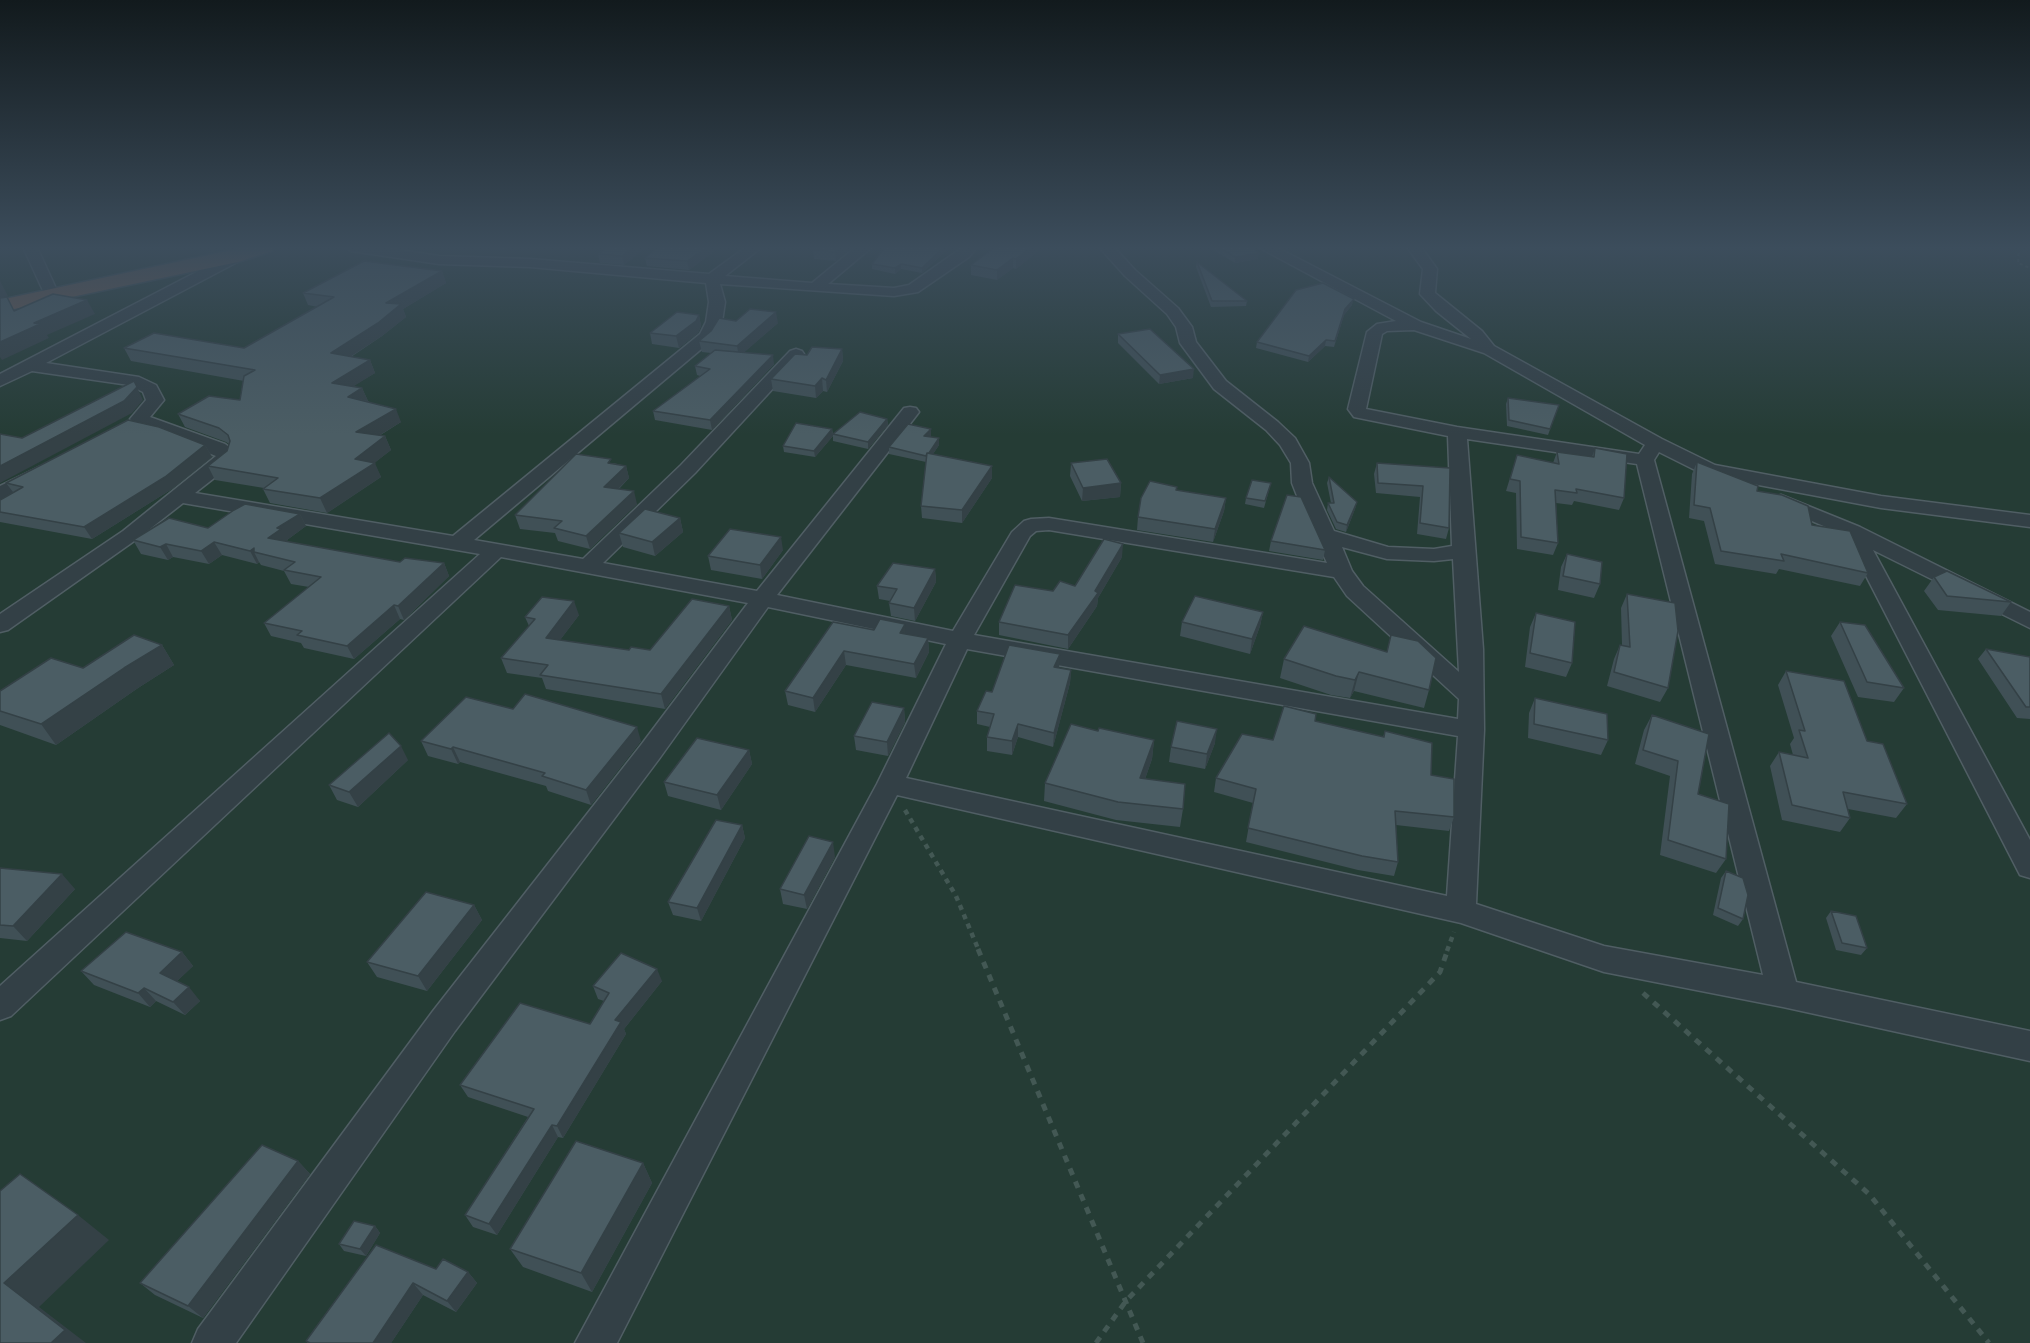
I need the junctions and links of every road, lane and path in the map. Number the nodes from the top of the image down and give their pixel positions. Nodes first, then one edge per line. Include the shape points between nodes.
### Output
1 (137, 310) edge
2 (716, 310) edge
3 (1171, 310) edge
4 (1386, 310) edge
5 (1443, 310) edge
6 (1415, 325) junction
7 (1490, 350) junction
8 (796, 354) edge
9 (31, 366) junction
10 (0, 381) edge
11 (910, 412) dead end
12 (139, 419) junction
13 (119, 430) edge
14 (1457, 432) junction
15 (1650, 452) junction
16 (60, 462) edge
17 (1702, 468) junction
18 (0, 494) edge
19 (178, 496) junction
20 (2030, 521) edge
21 (1853, 531) junction
22 (1324, 535) junction
23 (457, 544) junction
24 (496, 550) junction
25 (1463, 551) junction
26 (587, 567) junction
27 (1341, 572) junction
28 (762, 599) junction
29 (2030, 621) edge
30 (0, 625) edge
31 (960, 640) junction
32 (1470, 696) junction
33 (1471, 730) junction
34 (890, 784) junction
35 (2030, 867) edge
36 (1461, 911) junction
37 (1639, 990) dead end
38 (1783, 993) junction
39 (0, 1006) edge
40 (2030, 1046) edge
41 (1126, 1301) junction
42 (212, 1343) edge
43 (595, 1343) edge
44 (1096, 1343) edge
45 (1143, 1343) edge
46 (1989, 1343) edge

1 - 9 street
2 - 23 street via 705,337
3 - 22 street via 1184,327 1188,343 1220,385 1288,442 1300,464 1302,483
4 - 6 street
5 - 7 street
6 - 7 street
6 - 14 street via 1383,327 1375,332 1358,409 1360,413
7 - 15 street
8 - 26 street via 688,469
9 - 10 street
9 - 12 street via 133,381 150,389 156,400
11 - 28 street
12 - 13 street
12 - 19 street via 226,454 225,460
14 - 15 street
14 - 25 street
15 - 17 street
15 - 38 street
16 - 18 street
17 - 20 street via 1894,504
17 - 21 street
19 - 23 street
19 - 30 street via 130,535
21 - 29 street
21 - 35 street
22 - 25 street via 1387,553 1434,555
22 - 27 street
23 - 24 street
24 - 26 street
24 - 39 street
25 - 32 street via 1471,649
26 - 28 street
27 - 31 street via 1049,524 1031,525 1022,532
27 - 32 street via 1355,591
28 - 31 street
28 - 42 street via 444,1021
31 - 33 street
31 - 34 street
32 - 33 street
33 - 36 street
34 - 36 street
34 - 41 path via 956,896
34 - 43 street
36 - 38 street via 1604,959
36 - 41 path via 1440,972
37 - 46 path via 1869,1194
38 - 40 street
41 - 44 path
41 - 45 path

